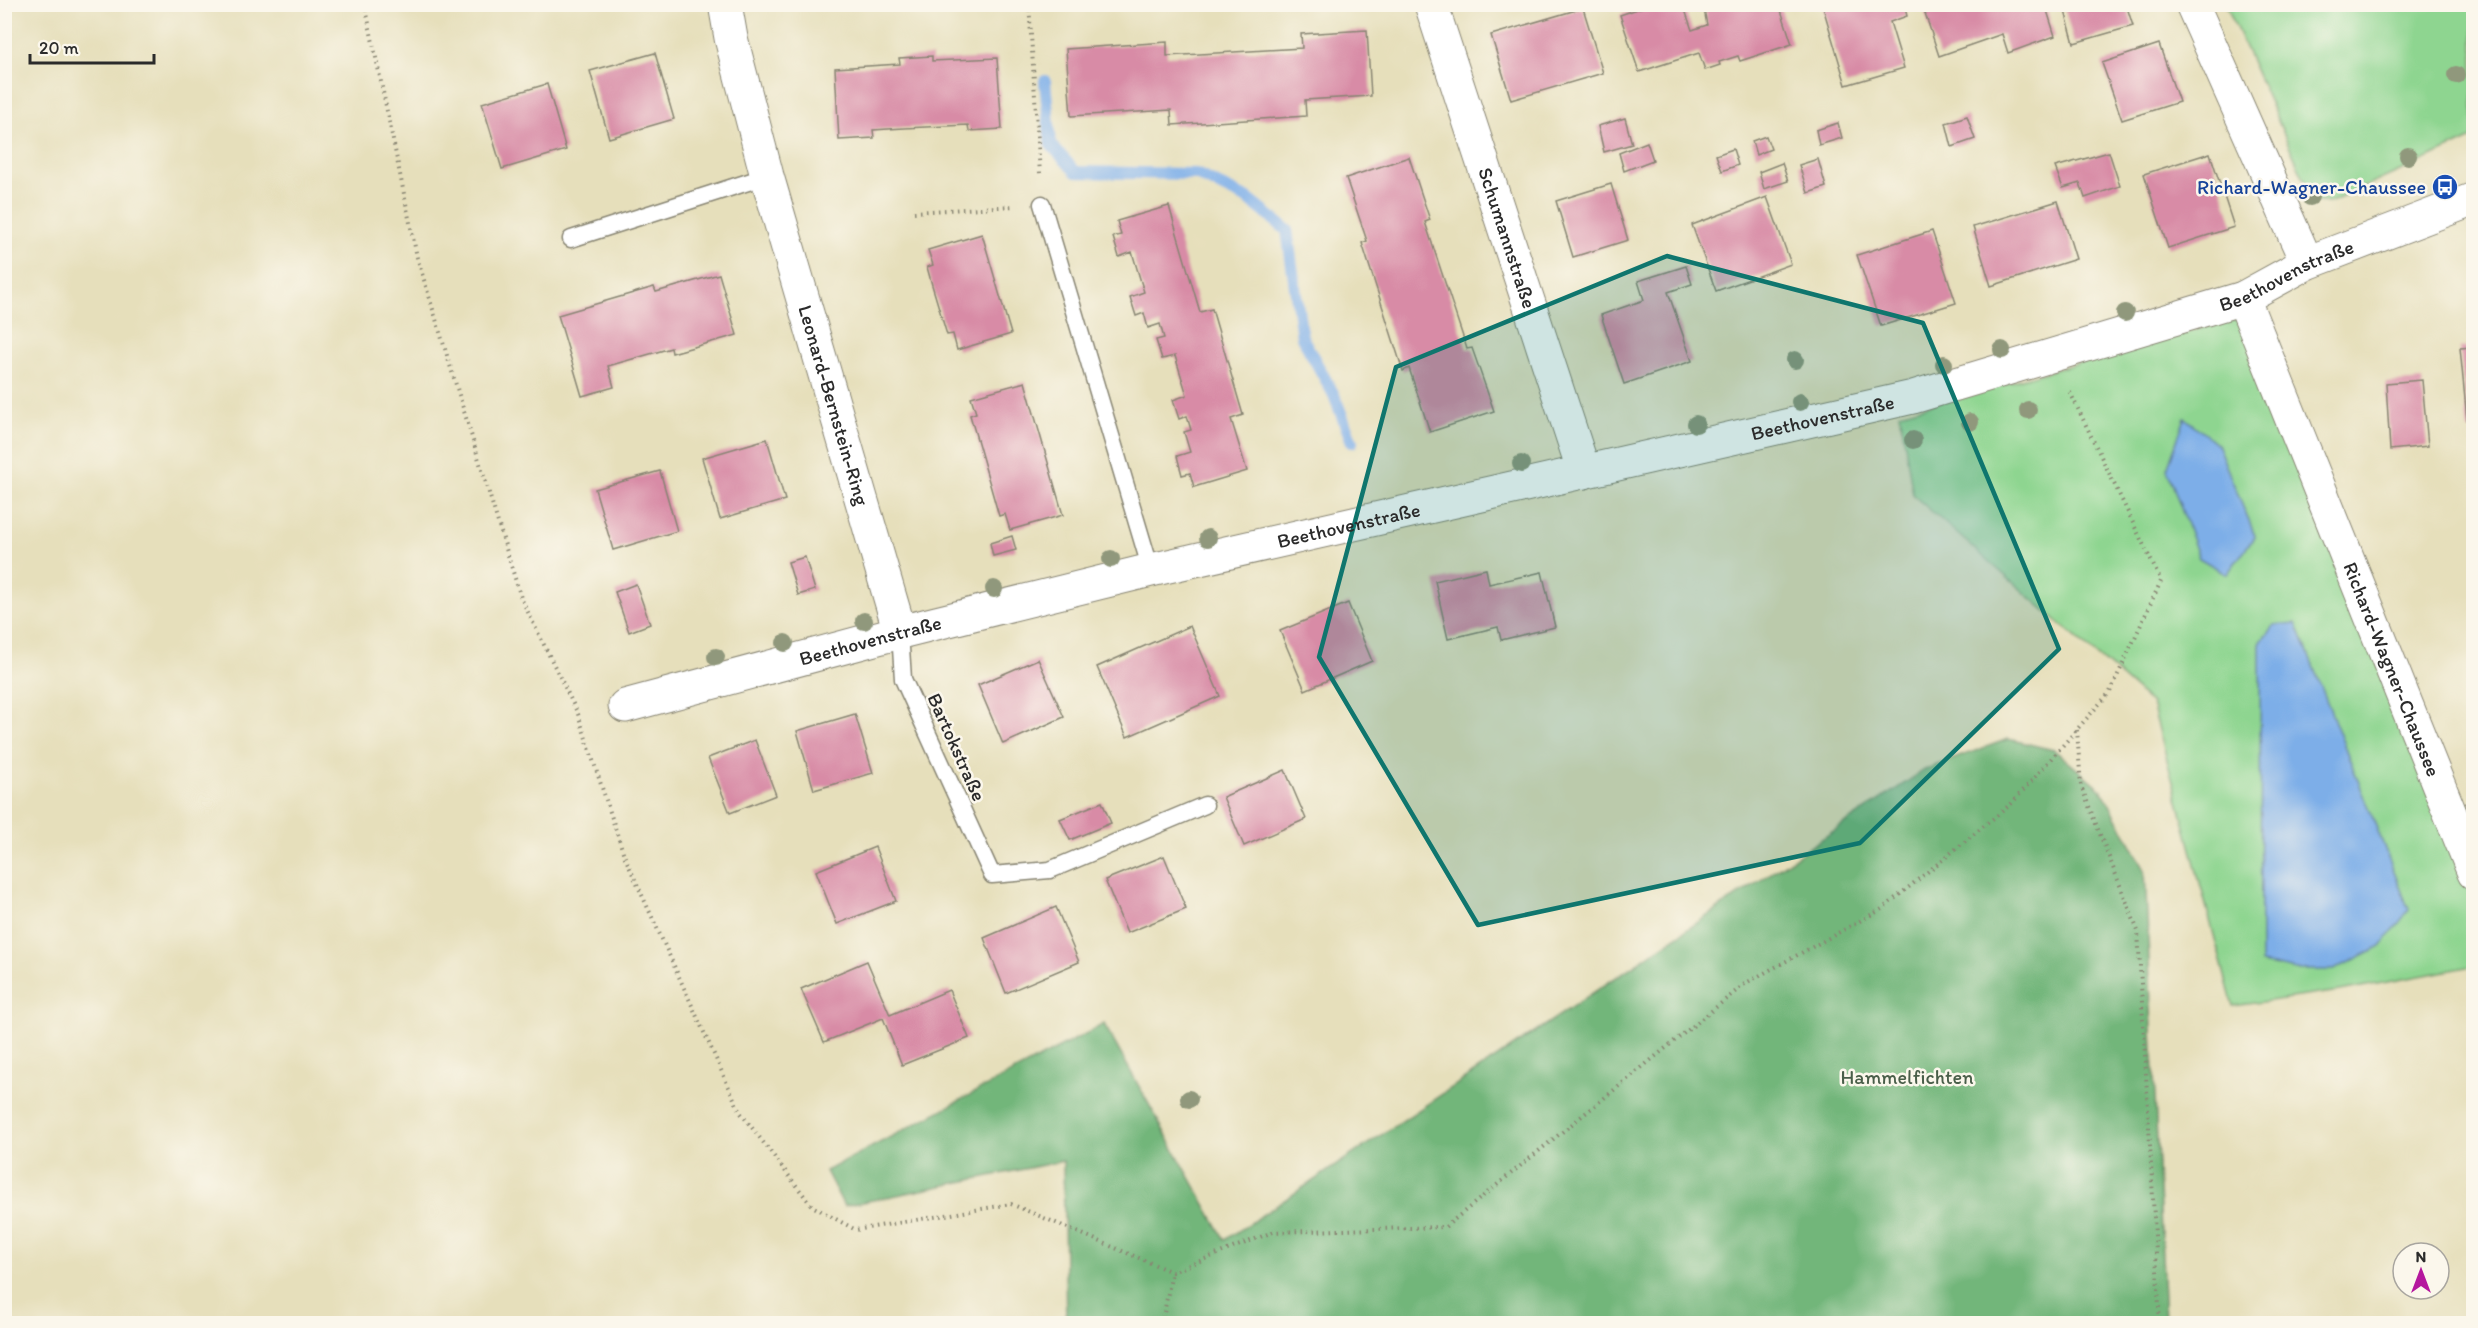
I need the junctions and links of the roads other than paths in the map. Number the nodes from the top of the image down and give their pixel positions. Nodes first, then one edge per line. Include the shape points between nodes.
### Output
1 (725, 4) edge
2 (1431, 4) edge
3 (2192, 4) edge
4 (767, 176) junction
5 (2474, 199) edge
6 (1042, 204) road end
7 (571, 238) dead end
8 (2307, 263) junction
9 (2243, 298) junction
10 (1584, 472) junction
11 (1151, 570) junction
12 (900, 632) junction
13 (625, 705) dead end
14 (1205, 805) dead end
15 (2474, 873) edge

1 - 4 street, Leonard-Bernstein-Ring
2 - 10 street, Schumannstraße
3 - 8 street
4 - 7 lane
4 - 12 street, Leonard-Bernstein-Ring
5 - 8 street, Beethovenstraße
6 - 11 lane
8 - 9 street, Beethovenstraße
9 - 10 street, Beethovenstraße via 1913,398
9 - 15 street, Richard-Wagner-Chaussee
10 - 11 street, Beethovenstraße
11 - 12 street, Beethovenstraße
12 - 13 street, Beethovenstraße
12 - 14 lane, Bartokstraße via 903,679 992,875 1050,870

